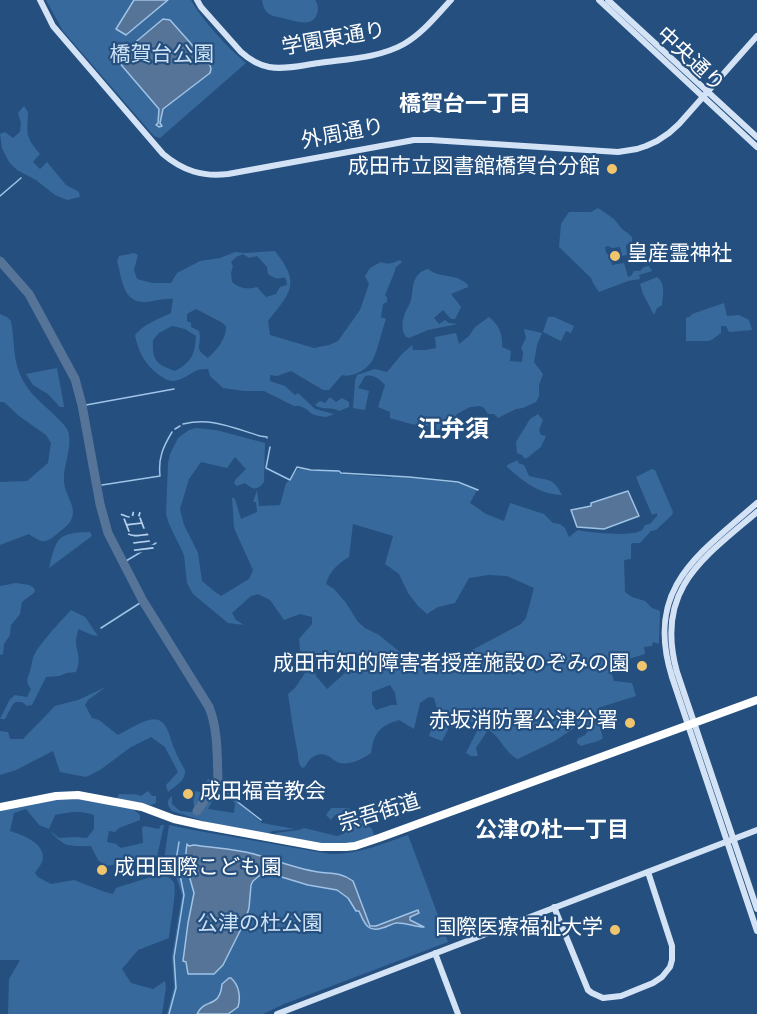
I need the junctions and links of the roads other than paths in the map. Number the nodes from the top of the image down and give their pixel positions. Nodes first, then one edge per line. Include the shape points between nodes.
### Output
1 (40, 0) edge
2 (197, 0) edge
3 (451, 0) edge
4 (599, 0) edge
5 (608, 0) edge
6 (757, 36) edge
7 (706, 94) junction
8 (757, 137) edge
9 (757, 147) edge
10 (757, 503) edge
11 (757, 512) edge
12 (757, 700) edge
13 (692, 724) junction
14 (0, 807) edge
15 (757, 831) edge
16 (730, 841) junction
17 (648, 872) junction
18 (554, 908) junction
19 (757, 909) edge
20 (757, 931) edge
21 (435, 953) junction
22 (277, 1014) edge
23 (458, 1014) edge

1 - 7 street, 外周通り via 52,26 163,154 184,169 203,174 228,174 414,140 627,151 669,133
2 - 3 street, 学園東通り via 248,58 271,68 288,68 368,56 396,47 426,27
4 - 7 street, 中央通り
5 - 7 street, 中央通り
6 - 7 street, 外周通り
7 - 8 street, 中央通り
7 - 9 street, 中央通り
10 - 13 street via 694,559 678,582 668,607 666,655
11 - 13 street via 700,562 674,607 671,649
12 - 13 highway, 宗吾街道
13 - 14 highway, 宗吾街道 via 346,847 321,847 201,825 142,807 86,796 56,796
13 - 16 street
15 - 16 street
16 - 17 street
16 - 19 street
16 - 20 street
17 - 18 street
17 - 18 street via 672,946 672,960 658,980 621,996 603,998 588,990
18 - 21 street
21 - 22 street
21 - 23 street

